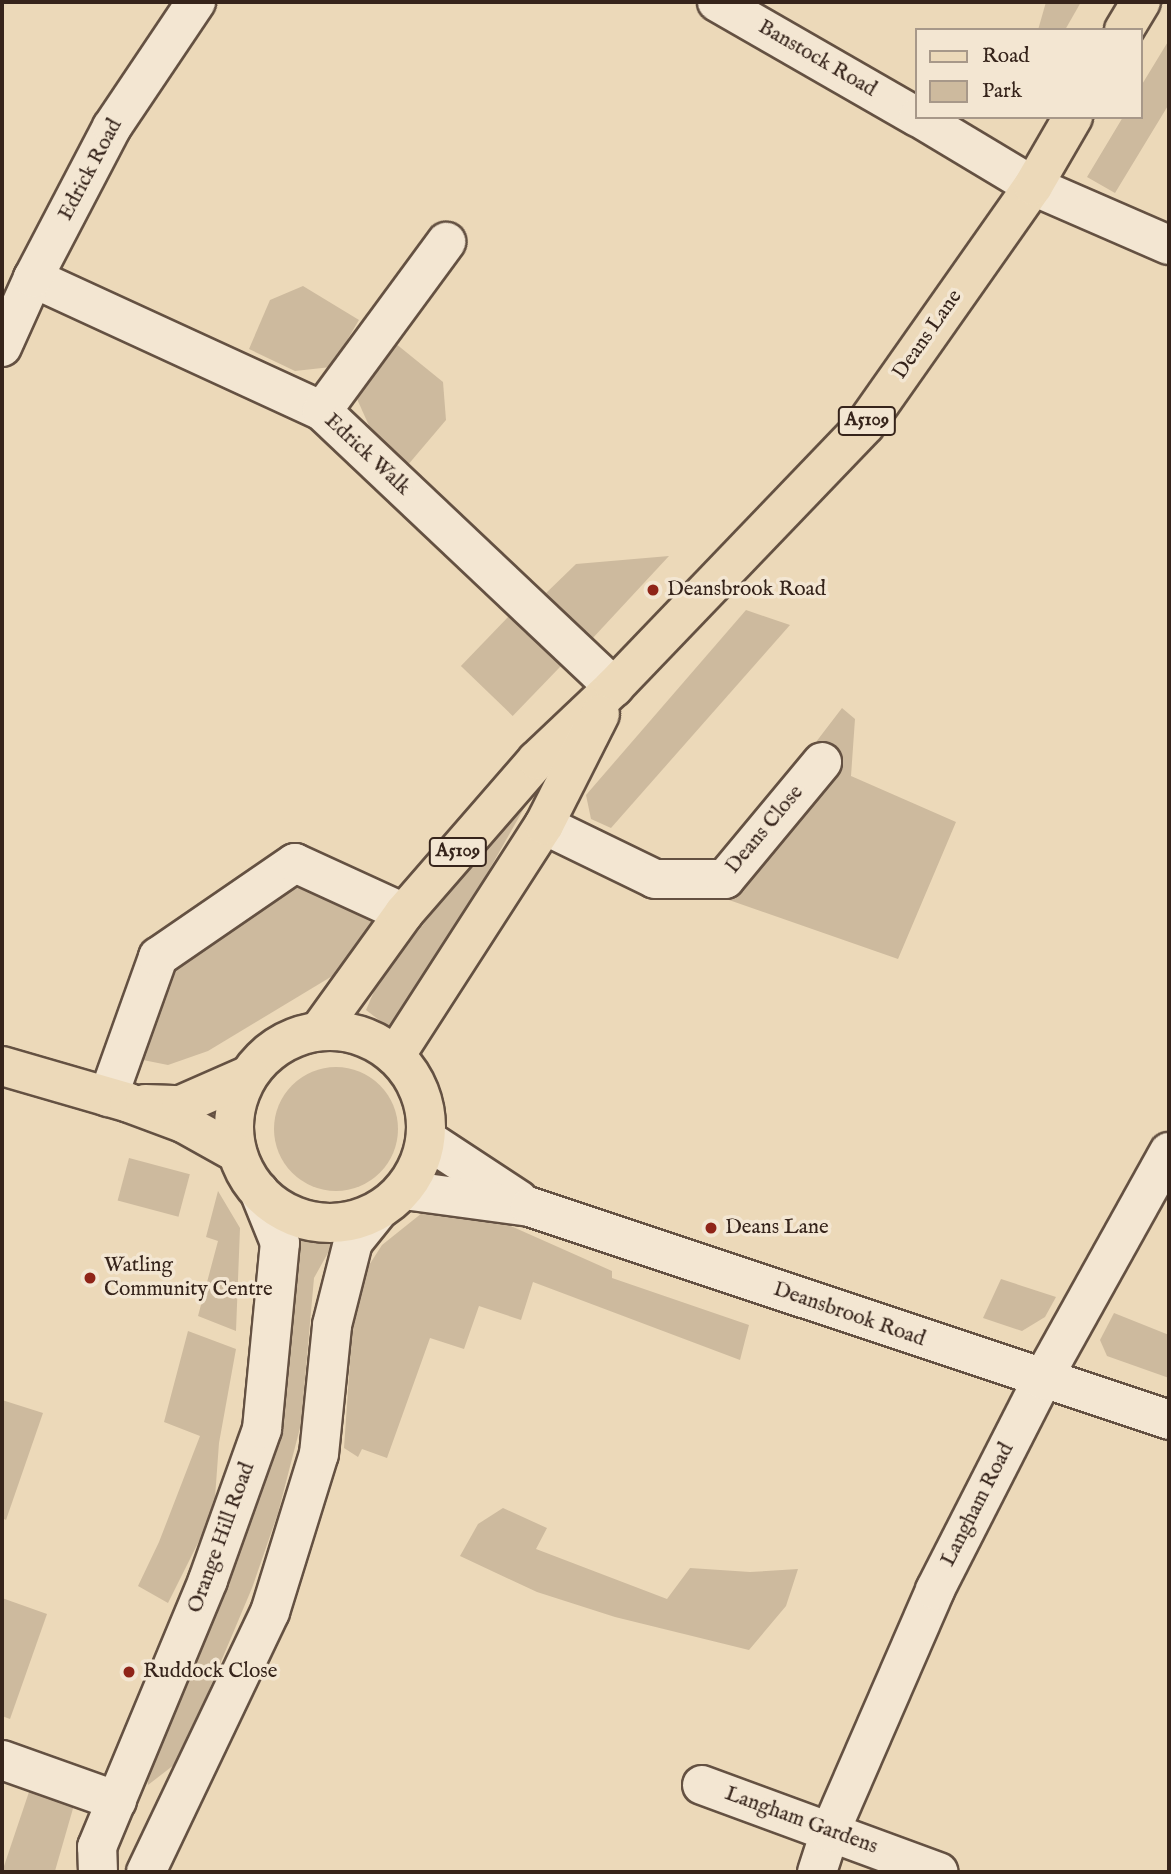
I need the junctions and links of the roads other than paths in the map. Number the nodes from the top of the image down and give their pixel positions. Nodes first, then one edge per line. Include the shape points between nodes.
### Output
1 (196, 2) edge
2 (717, 2) edge
3 (1141, 2) edge
4 (1125, 28) edge
5 (916, 116) edge
6 (921, 119) edge
7 (1072, 119) edge
8 (1033, 186) junction
9 (446, 242) dead end
10 (1169, 246) edge
11 (33, 278) junction
12 (2, 347) edge
13 (322, 411) junction
14 (614, 687) junction
15 (822, 762) dead end
16 (544, 825) junction
17 (404, 913) junction
18 (318, 1031) junction
19 (396, 1056) junction
20 (2, 1066) edge
21 (249, 1075) junction
22 (118, 1100) junction
23 (426, 1139) junction
24 (1169, 1152) edge
25 (237, 1153) junction
26 (259, 1191) junction
27 (391, 1200) junction
28 (530, 1208) junction
29 (1042, 1380) junction
30 (1169, 1420) edge
31 (2, 1760) edge
32 (702, 1784) dead end
33 (187, 1789) junction
34 (117, 1801) junction
35 (830, 1832) junction
36 (98, 1872) edge
37 (146, 1872) edge
38 (817, 1872) edge
39 (940, 1872) edge

1 - 11 street, Edrick Road via 112,127
2 - 5 street, Banstock Road
3 - 4 main road
6 - 8 street, Banstock Road
7 - 8 main road, Deans Lane / A5109
8 - 10 street, Banstock Road
8 - 14 main road, Deans Lane / A5109 via 865,425
9 - 13 street
11 - 12 street, Edrick Road
11 - 13 street, Edrick Walk
13 - 14 street, Edrick Walk
14 - 16 main road, Deans Lane / A5109
14 - 17 main road, Deans Lane / A5109 via 537,760
15 - 16 street, Deans Close via 725,879 655,879
16 - 19 main road, Deans Lane / A5109
17 - 18 main road, Deans Lane / A5109
17 - 22 street via 295,863 158,957
18 - 19 main road via 352,1033
18 - 21 main road via 279,1042
19 - 23 main road via 416,1082 425,1105
20 - 22 main road
21 - 22 main road via 181,1105
21 - 25 main road via 238,1097
22 - 25 main road via 183,1123
23 - 27 main road via 421,1160
23 - 28 street, Deansbrook Road
24 - 29 street, Langham Road
25 - 26 main road
26 - 27 main road via 285,1212 317,1222 347,1222
26 - 34 street, Orange Hill Road via 279,1244 262,1429 208,1580
27 - 28 street, Deansbrook Road
27 - 33 street via 353,1242 332,1325 319,1454 271,1612
28 - 29 street, Deansbrook Road
29 - 30 street, Deansbrook Road
29 - 35 street, Langham Road via 935,1590
31 - 34 street
32 - 35 street, Langham Gardens
33 - 34 street
33 - 37 street
34 - 36 street, Orange Hill Road via 97,1847
35 - 38 street, Langham Road
35 - 39 street, Langham Gardens

